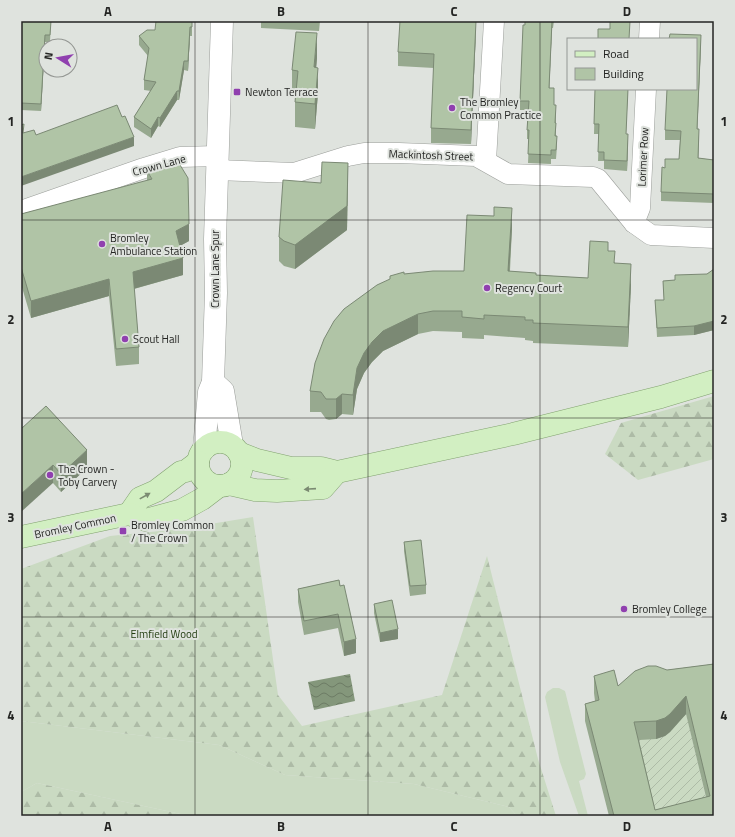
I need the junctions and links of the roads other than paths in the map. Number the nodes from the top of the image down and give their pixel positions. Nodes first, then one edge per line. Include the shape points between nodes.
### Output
1 (222, 21) edge
2 (494, 21) edge
3 (650, 21) edge
4 (649, 38) edge
5 (646, 90) edge
6 (486, 161) junction
7 (217, 163) junction
8 (21, 211) edge
9 (634, 223) junction
10 (714, 238) edge
11 (714, 381) edge
12 (213, 382) junction
13 (235, 449) junction
14 (201, 456) junction
15 (337, 472) junction
16 (224, 485) junction
17 (128, 514) junction
18 (21, 538) edge

1 - 7 street
2 - 6 street
3 - 4 street
5 - 9 street, Lorimer Row via 640,208
6 - 7 street, Mackintosh Street via 476,156 364,153 294,173
6 - 9 street, Mackintosh Street via 508,174 598,179
7 - 8 street, Crown Lane via 180,157
7 - 12 street, Crown Lane Spur
9 - 10 street, Mackintosh Street via 651,235
11 - 15 main road via 513,434
12 - 13 street via 223,391
12 - 14 street, Crown Lane Spur via 209,392
13 - 14 main road via 223,442 216,442 210,444
13 - 15 main road via 257,460 292,468 320,468
13 - 16 main road via 241,460 240,472 235,480
14 - 16 main road via 199,472 202,477 208,482
17 -> 14 main road, Bromley Common via 140,498 186,471
15 -> 16 main road via 323,488 276,491
16 - 17 main road, Bromley Common via 182,510 145,520
17 - 18 main road, Bromley Common

